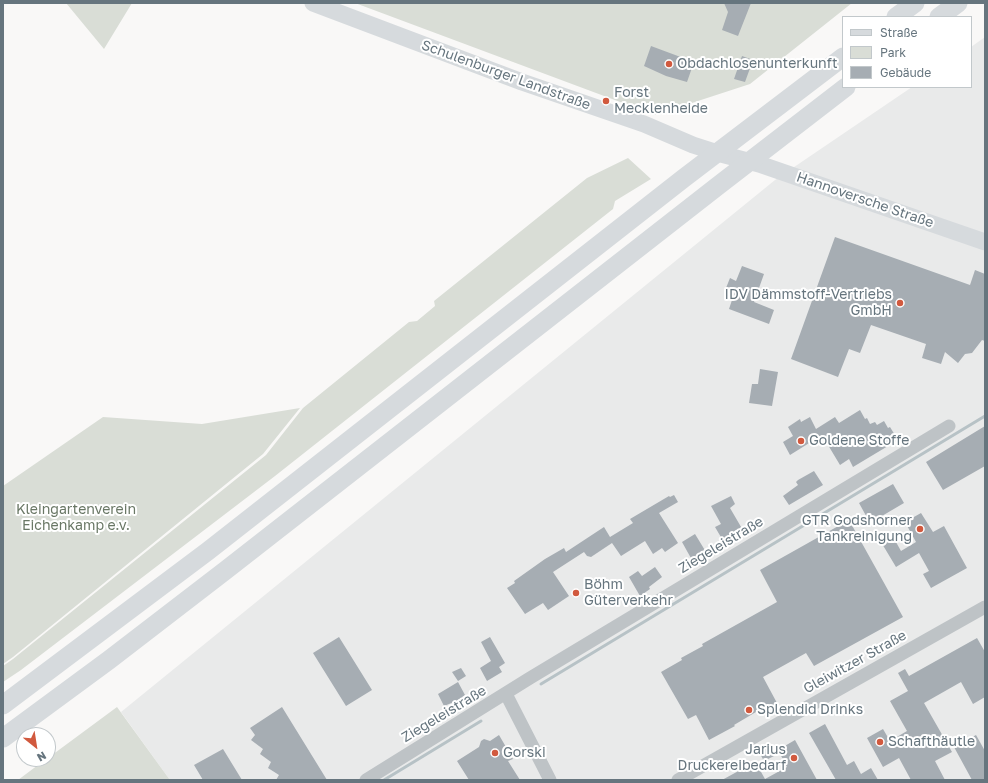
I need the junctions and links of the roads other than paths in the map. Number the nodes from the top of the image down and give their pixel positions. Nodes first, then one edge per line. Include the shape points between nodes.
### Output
1 (313, 3) edge
2 (915, 3) edge
3 (958, 3) edge
4 (897, 16) edge
5 (940, 16) edge
6 (842, 58) edge
7 (845, 88) edge
8 (744, 159) joint
9 (985, 242) edge
10 (949, 426) dead end
11 (985, 607) edge
12 (506, 694) junction
13 (3, 705) edge
14 (3, 738) edge
15 (366, 780) edge
16 (550, 780) edge
17 (678, 780) edge

1 - 8 main road, Schulenburger Landstraße via 522,82 644,124 694,145
2 - 4 highway
3 - 5 highway
6 - 13 highway via 684,178 208,551
7 - 14 highway via 232,565
8 - 9 main road, Hannoversche Straße
10 - 12 street, Ziegeleistraße
11 - 17 street, Gleiwitzer Straße
12 - 15 street, Ziegeleistraße
12 - 16 street

